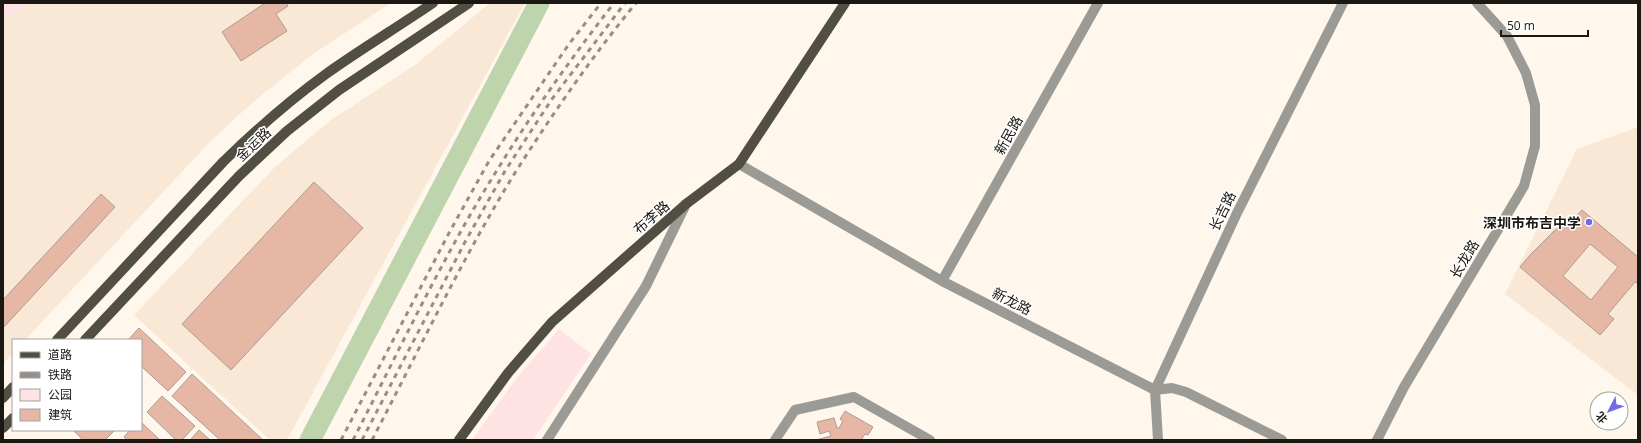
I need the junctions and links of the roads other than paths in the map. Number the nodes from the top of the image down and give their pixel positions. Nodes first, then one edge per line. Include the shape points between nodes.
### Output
1 (433, 3) edge
2 (469, 3) edge
3 (845, 3) edge
4 (1098, 3) edge
5 (1344, 3) edge
6 (1477, 3) edge
7 (739, 164) junction
8 (686, 204) junction
9 (942, 281) junction
10 (58, 339) edge
11 (86, 339) edge
12 (12, 388) edge
13 (1155, 390) junction
14 (3, 398) edge
15 (12, 419) edge
16 (3, 428) edge
17 (459, 440) edge
18 (547, 440) edge
19 (775, 440) edge
20 (930, 440) edge
21 (1158, 440) edge
22 (1282, 440) edge
23 (1377, 440) edge

1 - 10 main road, 金运路 via 327,73 248,138
2 - 11 main road, 金运路 via 339,90 287,131 238,176
3 - 7 main road, 布李路
4 - 9 street, 新民路
5 - 13 street, 长吉路 via 1237,213
6 - 23 street, 长龙路 via 1507,36 1526,73 1535,104 1535,146 1524,186 1404,387
7 - 8 main road, 布李路
7 - 9 street, 新龙路
8 - 17 main road, 布李路 via 552,322 508,373
8 - 18 street via 646,286
9 - 13 street, 新龙路
12 - 14 main road
13 - 21 street, 长吉路
13 - 22 street via 1172,388 1186,392
15 - 16 main road
19 - 20 street via 795,410 854,397

